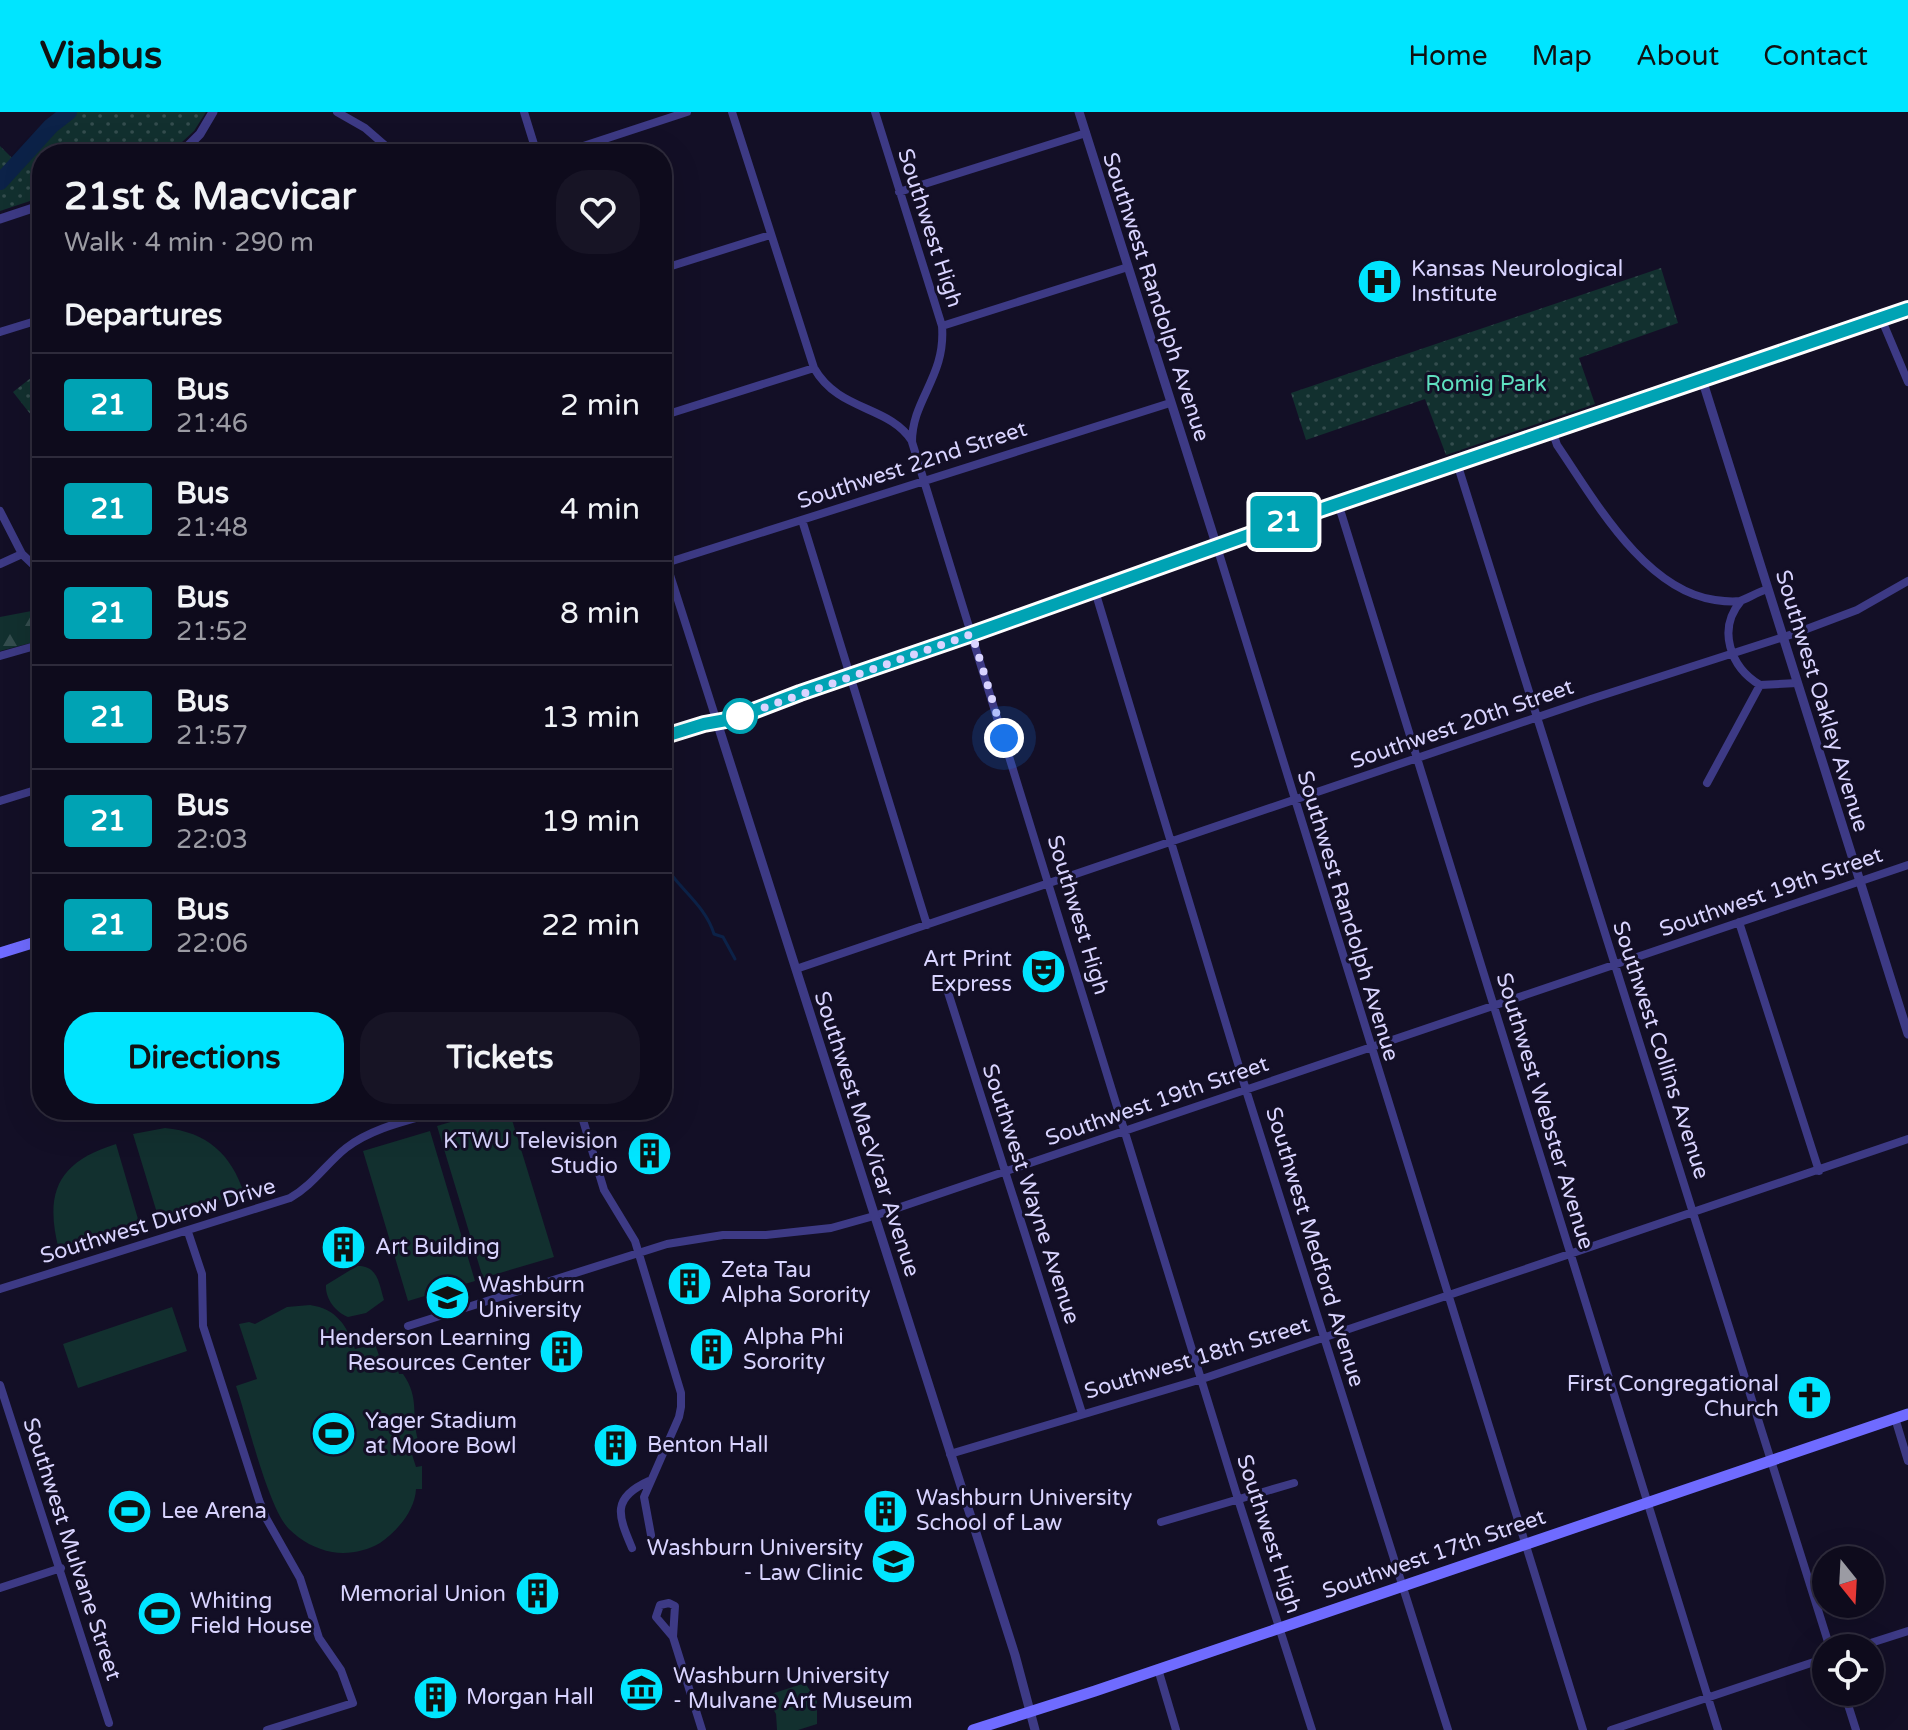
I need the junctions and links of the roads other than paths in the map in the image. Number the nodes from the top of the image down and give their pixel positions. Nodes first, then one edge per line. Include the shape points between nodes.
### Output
1 (213, 112) edge
2 (524, 112) edge
3 (687, 112) edge
4 (732, 112) edge
5 (875, 112) edge
6 (1079, 112) edge
7 (343, 113) edge
8 (1086, 133) junction
9 (190, 144) edge
10 (383, 144) edge
11 (534, 144) edge
12 (589, 144) edge
13 (899, 192) junction
14 (32, 208) edge
15 (0, 219) edge
16 (770, 235) junction
17 (672, 266) edge
18 (1128, 267) junction
19 (1908, 309) edge
20 (1881, 318) junction
21 (32, 322) edge
22 (942, 326) junction
23 (0, 332) edge
24 (814, 368) junction
25 (1702, 379) junction
26 (1908, 382) edge
27 (1170, 403) junction
28 (672, 413) edge
29 (1552, 430) junction
30 (912, 442) junction
31 (1457, 463) junction
32 (924, 480) junction
33 (1338, 503) junction
34 (0, 511) edge
35 (802, 520) junction
36 (1217, 547) junction
37 (22, 554) junction
38 (672, 561) edge
39 (0, 564) edge
40 (32, 564) edge
41 (672, 582) edge
42 (1905, 585) edge
43 (1768, 589) junction
44 (1095, 591) junction
45 (1741, 601) junction
46 (972, 634) junction
47 (1783, 637) junction
48 (32, 647) edge
49 (1731, 654) junction
50 (0, 656) edge
51 (850, 676) junction
52 (1797, 683) junction
53 (1760, 685) junction
54 (1537, 718) junction
55 (717, 722) junction
56 (672, 734) edge
57 (1416, 759) junction
58 (1707, 783) dead end
59 (32, 791) edge
60 (0, 801) edge
61 (1294, 801) junction
62 (1171, 843) junction
63 (1908, 865) edge
64 (1860, 881) junction
65 (1049, 885) junction
66 (1739, 922) junction
67 (927, 925) junction
68 (32, 943) edge
69 (0, 953) edge
70 (1615, 964) junction
71 (796, 969) junction
72 (946, 986) dead end
73 (1493, 1006) junction
74 (1908, 1034) edge
75 (1370, 1048) junction
76 (1246, 1090) junction
77 (414, 1120) edge
78 (583, 1120) edge
79 (1126, 1131) junction
80 (1908, 1139) edge
81 (1819, 1171) junction
82 (1005, 1172) junction
83 (1694, 1213) junction
84 (874, 1216) junction
85 (188, 1232) junction
86 (639, 1253) junction
87 (1571, 1254) junction
88 (0, 1289) edge
89 (1448, 1296) junction
90 (408, 1326) dead end
91 (1325, 1337) junction
92 (1202, 1379) junction
93 (0, 1385) edge
94 (1082, 1413) junction
95 (1908, 1414) edge
96 (1895, 1418) junction
97 (950, 1454) junction
98 (1771, 1460) junction
99 (1908, 1461) edge
100 (649, 1481) junction
101 (1294, 1483) dead end
102 (1238, 1499) junction
103 (1648, 1502) junction
104 (1161, 1522) dead end
105 (651, 1535) dead end
106 (1525, 1544) junction
107 (632, 1548) dead end
108 (61, 1568) junction
109 (1402, 1587) junction
110 (0, 1588) edge
111 (1280, 1628) junction
112 (1908, 1631) edge
113 (1826, 1634) edge
114 (673, 1637) dead end
115 (1884, 1639) edge
116 (1812, 1663) edge
117 (1158, 1669) junction
118 (1708, 1697) junction
119 (1848, 1706) edge
120 (1031, 1711) junction
121 (109, 1723) dead end
122 (267, 1730) edge
123 (702, 1730) edge
124 (973, 1730) edge
125 (1035, 1730) edge
126 (1176, 1730) edge
127 (1312, 1730) edge
128 (1448, 1730) edge
129 (1583, 1730) edge
130 (1611, 1730) edge
131 (1718, 1730) edge
132 (1856, 1730) edge

1 - 9 street
2 - 11 street
3 - 12 street
4 - 16 street
5 - 13 street, Southwest High
6 - 8 street, Southwest Randolph Avenue
7 - 10 street
8 - 13 street
8 - 18 street, Southwest Randolph Avenue
13 - 22 street, Southwest High
14 - 15 street
16 - 17 street
16 - 24 street
18 - 22 street
18 - 27 street, Southwest Randolph Avenue
19 - 20 main road
20 - 25 main road
20 - 26 street
21 - 23 street
22 - 30 street, Southwest High via 940,360 916,414
24 - 28 street
24 - 30 street via 841,399 875,412
25 - 29 main road
25 - 43 street, Southwest Oakley Avenue
27 - 32 street, Southwest 22nd Street
27 - 36 street, Southwest Randolph Avenue
29 - 31 main road
29 - 45 street via 1604,515 1648,563 1692,594
30 - 32 street, Southwest High
31 - 33 main road
31 - 54 street, Southwest Collins Avenue
32 - 35 street, Southwest 22nd Street
32 - 46 street, Southwest High
33 - 36 main road
33 - 57 street, Southwest Webster Avenue
34 - 37 street
35 - 38 street, Southwest 22nd Street
35 - 51 street
36 - 44 main road
36 - 61 street, Southwest Randolph Avenue
37 - 39 street
37 - 40 street
41 - 55 street, Southwest MacVicar Avenue
42 - 47 street, Southwest 20th Street via 1857,610
43 - 45 street
43 - 47 street, Southwest Oakley Avenue
44 - 46 main road
44 - 62 street, Southwest Medford Avenue
45 - 49 street via 1728,628
46 - 51 main road
46 - 65 street, Southwest High
47 - 49 street, Southwest 20th Street
47 - 52 street, Southwest Oakley Avenue
48 - 50 street
49 - 53 street
49 - 54 street, Southwest 20th Street
51 - 55 main road
51 - 67 street
52 - 53 street
52 - 64 street, Southwest Oakley Avenue
53 - 58 street
54 - 57 street, Southwest 20th Street
54 - 70 street, Southwest Collins Avenue
55 - 56 main road
55 - 71 street, Southwest MacVicar Avenue
57 - 61 street, Southwest 20th Street
57 - 73 street, Southwest Webster Avenue
59 - 60 street
61 - 62 street, Southwest 20th Street
61 - 75 street, Southwest Randolph Avenue
62 - 65 street, Southwest 20th Street
62 - 76 street, Southwest Medford Avenue
63 - 64 street, Southwest 19th Street
64 - 66 street, Southwest 19th Street
64 - 74 street, Southwest Oakley Avenue
65 - 67 street, Southwest 20th Street
65 - 79 street, Southwest High
66 - 70 street, Southwest 19th Street
66 - 81 street
67 - 71 street, Southwest 20th Street
68 - 69 main road
70 - 73 street, Southwest 19th Street
70 - 83 street, Southwest Collins Avenue
71 - 84 street, Southwest MacVicar Avenue
72 - 82 street, Southwest Wayne Avenue
73 - 75 street, Southwest 19th Street
73 - 87 street, Southwest Webster Avenue
75 - 76 street, Southwest 19th Street
75 - 89 street, Southwest Randolph Avenue
76 - 79 street, Southwest 19th Street
76 - 91 street, Southwest Medford Avenue
77 - 85 street, Southwest Durow Drive via 363,1137 290,1198
78 - 86 street via 604,1190
79 - 82 street, Southwest 19th Street
79 - 92 street, Southwest High
80 - 81 street, Southwest 18th Street
81 - 83 street, Southwest 18th Street
82 - 84 street, Southwest 19th Street
82 - 94 street, Southwest Wayne Avenue
83 - 87 street, Southwest 18th Street
83 - 98 street, Southwest Collins Avenue
84 - 86 street, Southwest 19th Street via 811,1231 693,1239
84 - 97 street, Southwest MacVicar Avenue
85 - 88 street, Southwest Durow Drive
85 - 122 street via 202,1274 203,1326 259,1500 300,1578 319,1638 341,1670 353,1703
86 - 90 street, Southwest 19th Street
86 - 100 street via 682,1400
87 - 89 street, Southwest 18th Street
87 - 103 street, Southwest Webster Avenue
89 - 91 street, Southwest 18th Street
89 - 106 street, Southwest Randolph Avenue
91 - 92 street, Southwest 18th Street
91 - 109 street, Southwest Medford Avenue
92 - 94 street, Southwest 18th Street
92 - 102 street, Southwest High
93 - 108 street, Southwest Mulvane Street
94 - 97 street, Southwest 18th Street
95 - 96 main road, Southwest 17th Street
96 - 98 main road, Southwest 17th Street
96 - 99 street
97 - 120 street, Southwest MacVicar Avenue
98 - 103 main road, Southwest 17th Street
98 - 113 street, Southwest Collins Avenue
100 - 105 street via 643,1501
100 - 107 street via 628,1493 620,1506
101 - 102 street
102 - 104 street
102 - 111 street, Southwest High
103 - 106 main road, Southwest 17th Street
103 - 118 street, Southwest Webster Avenue
106 - 109 main road, Southwest 17th Street
106 - 129 street, Southwest Randolph Avenue
108 - 110 street
108 - 121 street, Southwest Mulvane Street
109 - 111 main road, Southwest 17th Street
109 - 128 street, Southwest Medford Avenue
111 - 117 main road, Southwest 17th Street
111 - 127 street, Southwest High
112 - 115 street
114 - 123 street
116 - 118 street
117 - 120 main road, Southwest 17th Street
117 - 126 street
118 - 130 street
118 - 131 street, Southwest Webster Avenue
119 - 132 street
120 - 124 main road, Southwest 17th Street
120 - 125 street, Southwest MacVicar Avenue

